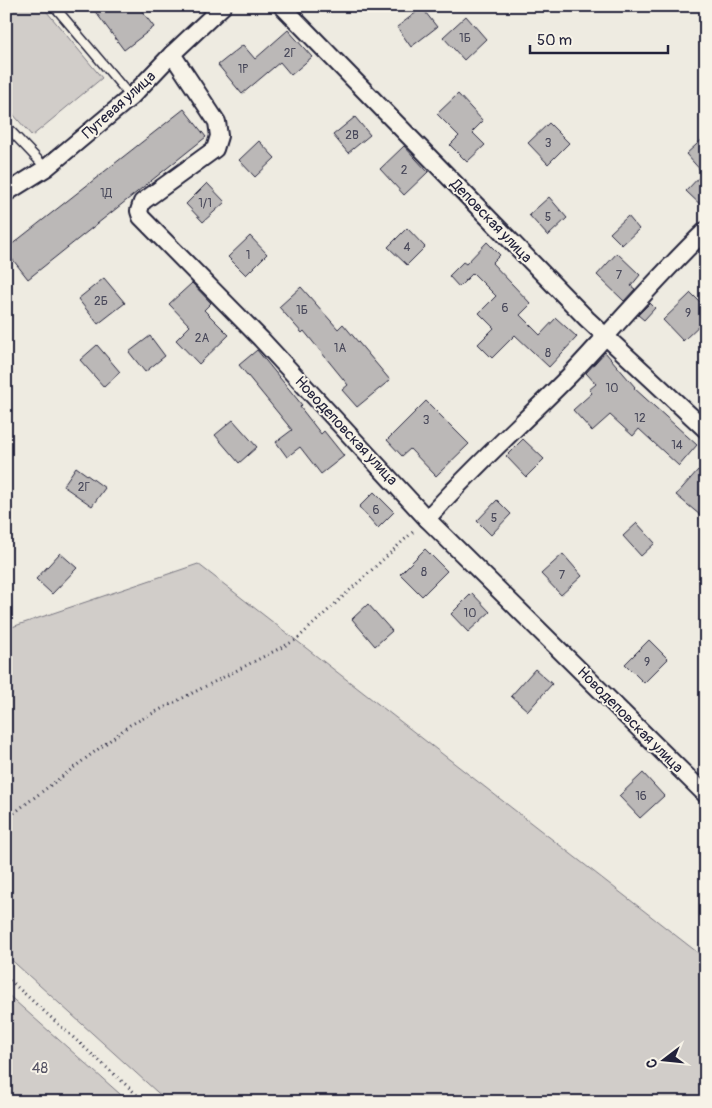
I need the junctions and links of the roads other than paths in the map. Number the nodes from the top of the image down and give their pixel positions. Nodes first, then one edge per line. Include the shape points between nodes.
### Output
1 (54, 6) edge
2 (223, 6) edge
3 (282, 6) edge
4 (172, 54) junction
5 (131, 97) junction
6 (6, 126) edge
7 (46, 168) junction
8 (6, 193) edge
9 (706, 230) edge
10 (606, 336) junction
11 (706, 430) edge
12 (427, 519) junction
13 (706, 795) edge

1 - 5 lane
2 - 4 street, Путевая улица
3 - 10 street, Деповская улица
4 - 5 street, Путевая улица
4 - 12 street, Новодеповская улица via 217,122 219,136 215,149 142,202 141,217 261,339
5 - 7 street, Путевая улица
6 - 7 lane
7 - 8 street, Путевая улица
9 - 10 street via 675,259
10 - 11 street, Деповская улица
10 - 12 street
12 - 13 street, Новодеповская улица

